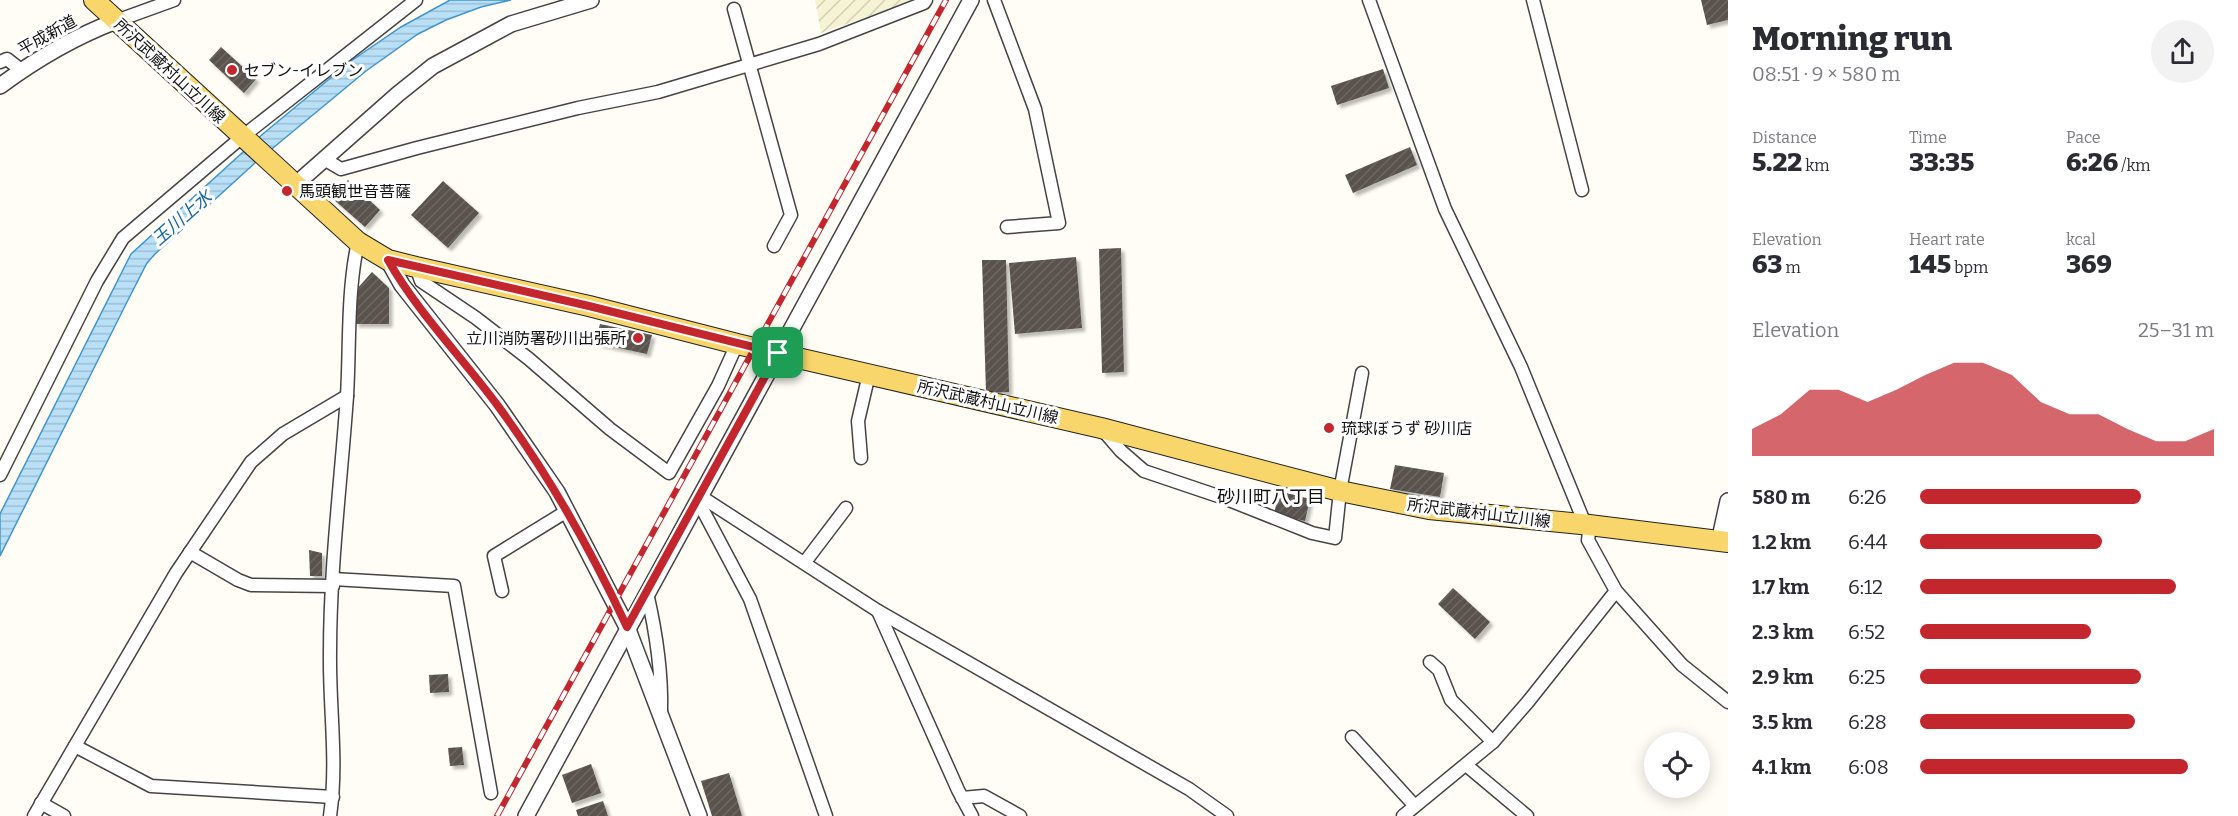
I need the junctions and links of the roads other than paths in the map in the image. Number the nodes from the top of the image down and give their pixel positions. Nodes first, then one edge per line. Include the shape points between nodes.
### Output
1 (94, 0) edge
2 (174, 0) edge
3 (416, 0) edge
4 (591, 0) edge
5 (926, 0) edge
6 (971, 0) edge
7 (994, 0) edge
8 (1369, 0) edge
9 (1533, 0) edge
10 (734, 9) dead end
11 (116, 21) junction
12 (0, 62) edge
13 (748, 66) junction
14 (21, 70) junction
15 (0, 86) edge
16 (244, 139) junction
17 (324, 159) junction
18 (288, 179) junction
19 (1582, 190) dead end
20 (1007, 227) dead end
21 (358, 242) junction
22 (774, 246) dead end
23 (388, 260) junction
24 (416, 267) junction
25 (736, 344) junction
26 (778, 353) junction
27 (1362, 373) dead end
28 (869, 374) junction
29 (346, 396) junction
30 (1101, 428) junction
31 (861, 458) dead end
32 (0, 475) edge
33 (1340, 491) junction
34 (699, 498) junction
35 (1728, 501) edge
36 (846, 508) dead end
37 (567, 511) junction
38 (1588, 525) junction
39 (1724, 542) edge
40 (190, 552) junction
41 (805, 562) junction
42 (333, 582) junction
43 (502, 591) dead end
44 (1616, 591) junction
45 (647, 593) junction
46 (878, 611) junction
47 (627, 627) junction
48 (1430, 662) dead end
49 (1728, 702) edge
50 (661, 715) junction
51 (1352, 737) dead end
52 (1492, 742) junction
53 (75, 746) junction
54 (1466, 765) junction
55 (491, 793) dead end
56 (333, 797) junction
57 (962, 798) junction
58 (41, 803) junction
59 (1414, 805) junction
60 (33, 816) edge
61 (63, 816) edge
62 (330, 816) edge
63 (526, 816) edge
64 (699, 816) edge
65 (826, 816) edge
66 (972, 816) edge
67 (1020, 816) edge
68 (1227, 816) edge
69 (1402, 816) edge
70 (1527, 816) edge

1 - 11 main road, 所沢武蔵村山立川線
2 - 11 street
3 - 16 street
4 - 17 street via 511,24 433,66
5 - 13 street via 819,44
6 - 26 street
7 - 20 street via 1035,109 1059,223
8 - 38 street via 1445,209 1521,367
9 - 19 street
10 - 13 street
11 - 14 street, 平成新道
11 - 16 main road, 所沢武蔵村山立川線
12 - 14 street via 7,59
13 - 17 street via 658,92 578,108 341,169
13 - 22 street via 790,215
14 - 15 street, 平成新道
16 - 18 main road, 所沢武蔵村山立川線
16 - 32 street via 123,238 97,281
17 - 18 street
18 - 21 main road, 所沢武蔵村山立川線
21 - 23 main road, 所沢武蔵村山立川線
21 - 29 street via 353,265
23 - 24 main road, 所沢武蔵村山立川線
23 - 37 street via 402,285 521,437
24 - 25 main road, 所沢武蔵村山立川線
24 - 25 street via 421,281 529,359 610,429 669,473 718,386
25 - 26 main road, 所沢武蔵村山立川線
26 - 28 main road, 所沢武蔵村山立川線
26 - 34 street
27 - 33 street
28 - 30 main road, 所沢武蔵村山立川線
28 - 31 street via 858,421
29 - 40 street via 283,434 250,462
29 - 42 street
30 - 33 main road, 所沢武蔵村山立川線
30 - 33 street via 1144,471 1312,533 1335,537
33 - 38 main road, 所沢武蔵村山立川線 via 1429,509
34 - 41 street
34 - 45 street
34 - 65 street via 750,599
35 - 39 street
36 - 41 street
37 - 43 street via 494,556
37 - 47 street
38 - 39 main road, 所沢武蔵村山立川線
38 - 44 street via 1588,540
40 - 42 street via 251,585
40 - 53 street
41 - 46 street
42 - 55 street via 454,586
42 - 56 street
44 - 49 street via 1682,665
44 - 52 street
45 - 47 street
45 - 50 street via 662,679
46 - 57 street
46 - 68 street via 1190,789
47 - 50 street
47 - 63 street
48 - 52 street via 1439,670 1451,700
50 - 64 street
51 - 59 street
52 - 54 street
53 - 56 street via 151,786
53 - 58 street
54 - 59 street
54 - 70 street
56 - 62 street
57 - 66 street
57 - 67 street via 984,796
58 - 60 street
58 - 61 street
59 - 69 street

